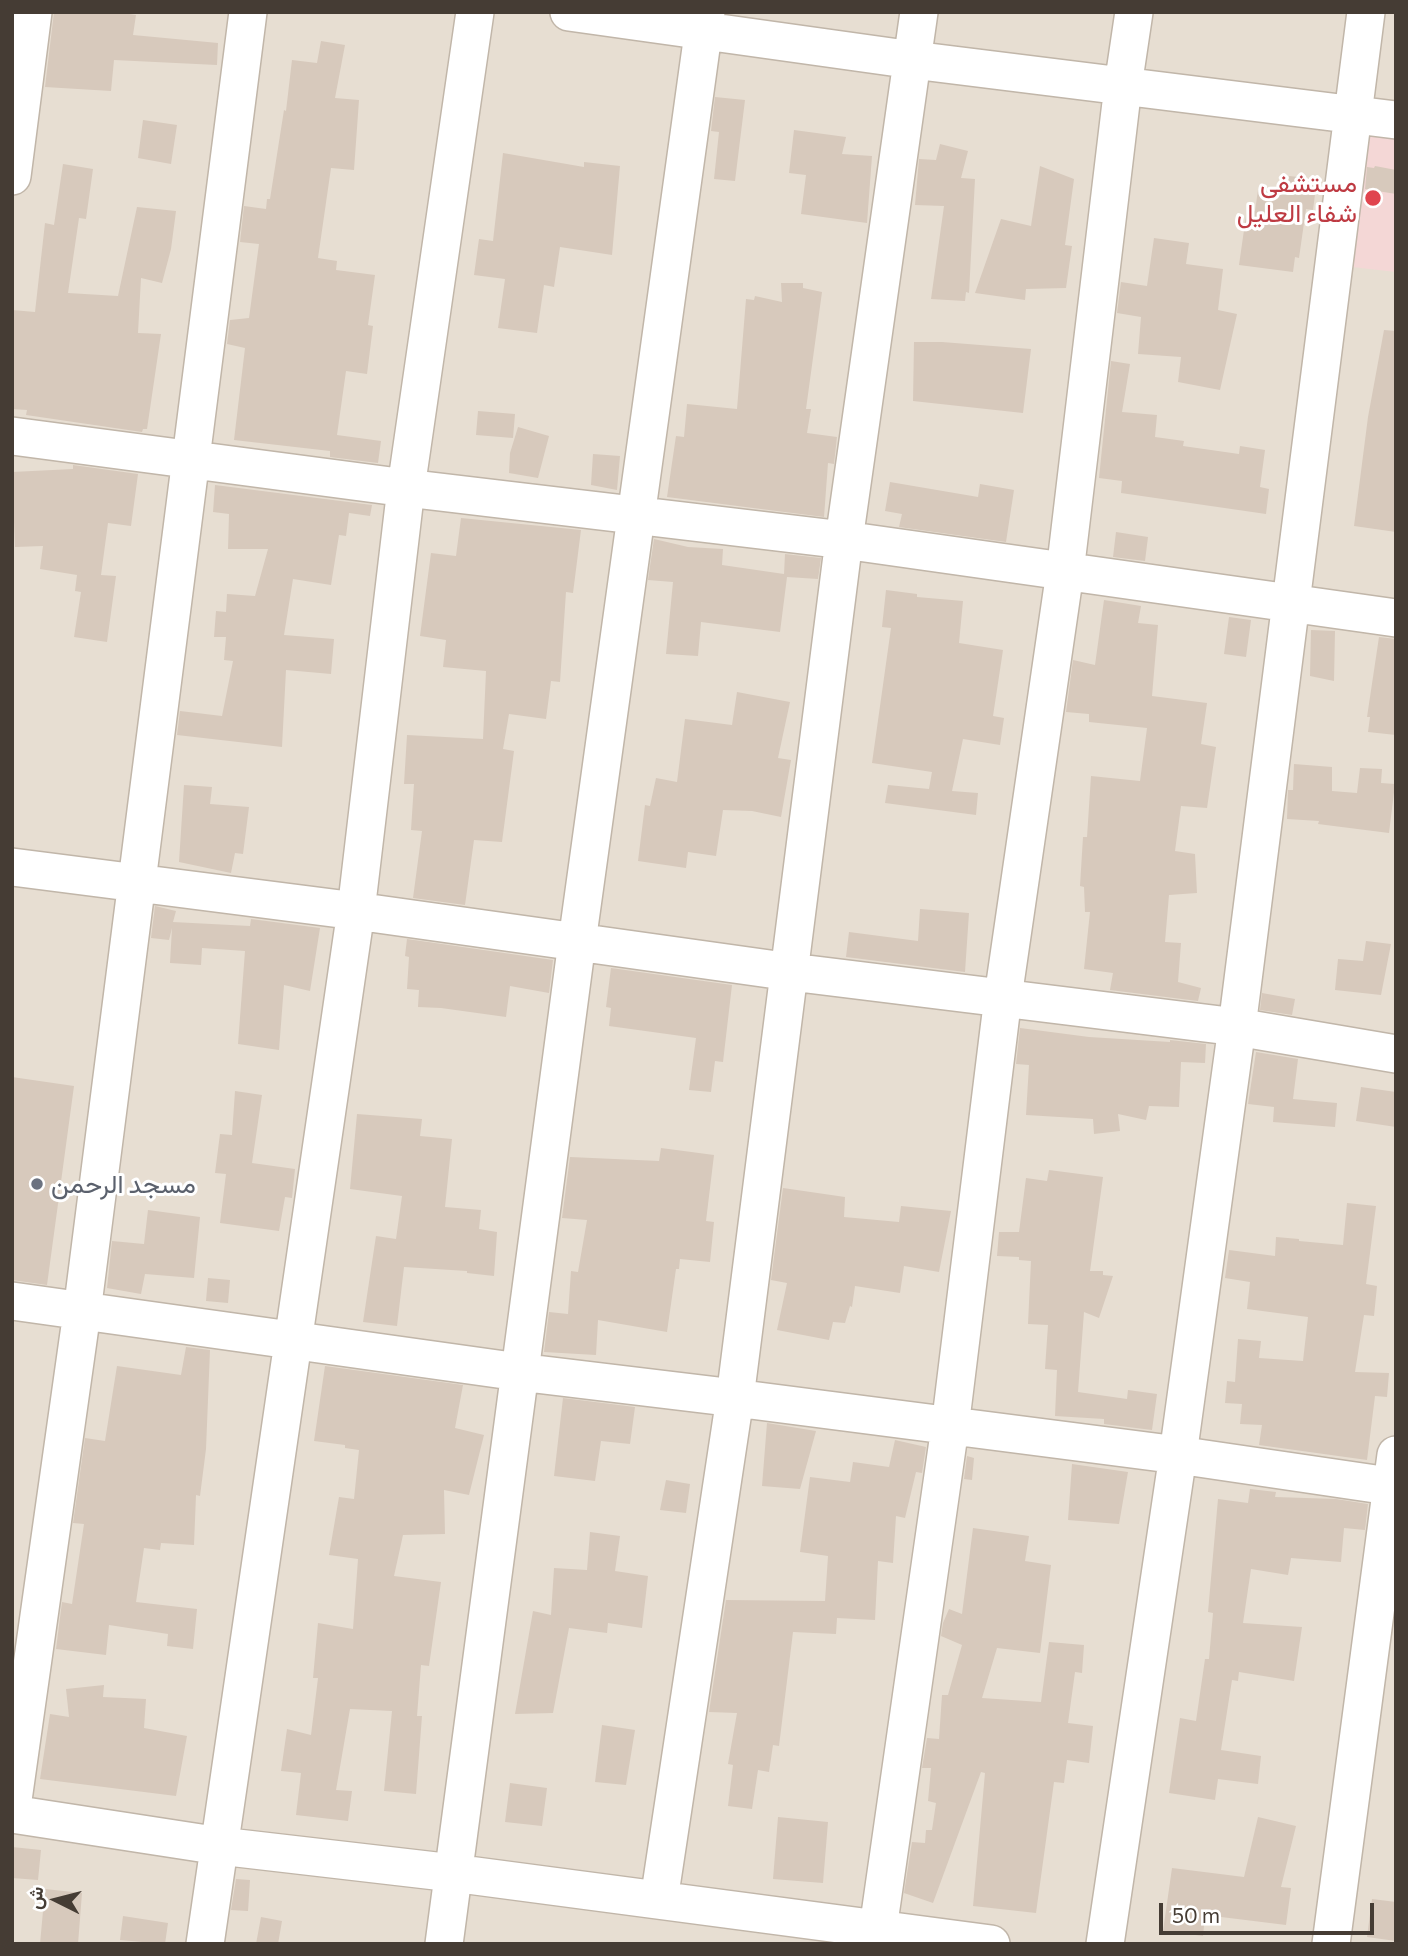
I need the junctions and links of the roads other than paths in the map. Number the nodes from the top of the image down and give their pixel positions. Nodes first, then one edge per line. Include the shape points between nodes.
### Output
1 (33, 12) edge
2 (248, 12) edge
3 (475, 12) edge
4 (569, 12) edge
5 (919, 12) edge
6 (1134, 12) edge
7 (1366, 12) edge
8 (705, 21) edge
9 (913, 60) junction
10 (1123, 86) junction
11 (1352, 114) junction
12 (1396, 120) edge
13 (12, 176) edge
14 (12, 436) edge
15 (192, 459) junction
16 (406, 488) junction
17 (636, 515) junction
18 (844, 540) junction
19 (1065, 572) junction
20 (1289, 601) junction
21 (1396, 618) edge
22 (12, 867) edge
23 (136, 882) junction
24 (356, 911) junction
25 (578, 942) junction
26 (791, 972) junction
27 (1003, 997) junction
28 (1237, 1027) junction
29 (1396, 1054) edge
30 (12, 1301) edge
31 (82, 1312) junction
32 (293, 1340) junction
33 (519, 1372) junction
34 (736, 1398) junction
35 (950, 1427) junction
36 (1178, 1455) junction
37 (1394, 1476) edge
38 (12, 1807) edge
39 (12, 1814) edge
40 (219, 1846) junction
41 (453, 1873) junction
42 (659, 1900) junction
43 (878, 1929) junction
44 (205, 1944) edge
45 (444, 1944) edge
46 (991, 1944) edge
47 (1105, 1944) edge
48 (1331, 1944) edge

1 - 13 street
2 - 15 street
3 - 16 street
4 - 8 street
5 - 9 street
6 - 10 street
7 - 11 street
8 - 9 street
8 - 17 street
9 - 10 street
9 - 18 street
10 - 11 street
10 - 19 street
11 - 12 street
11 - 20 street
14 - 15 street
15 - 16 street
15 - 23 street
16 - 17 street
16 - 24 street
17 - 18 street
17 - 25 street
18 - 19 street
18 - 26 street
19 - 20 street
19 - 27 street
20 - 21 street
20 - 28 street
22 - 23 street
23 - 24 street
23 - 31 street
24 - 25 street
24 - 32 street
25 - 26 street
25 - 33 street
26 - 27 street
26 - 34 street
27 - 28 street
27 - 35 street
28 - 29 street
28 - 36 street
30 - 31 street
31 - 32 street
31 - 38 street
32 - 33 street
32 - 40 street
33 - 34 street
33 - 41 street
34 - 35 street
34 - 42 street
35 - 36 street
35 - 43 street
36 - 37 street
36 - 47 street
37 - 48 street
39 - 40 street
40 - 41 street
40 - 44 street
41 - 42 street
41 - 45 street
42 - 43 street
43 - 46 street

